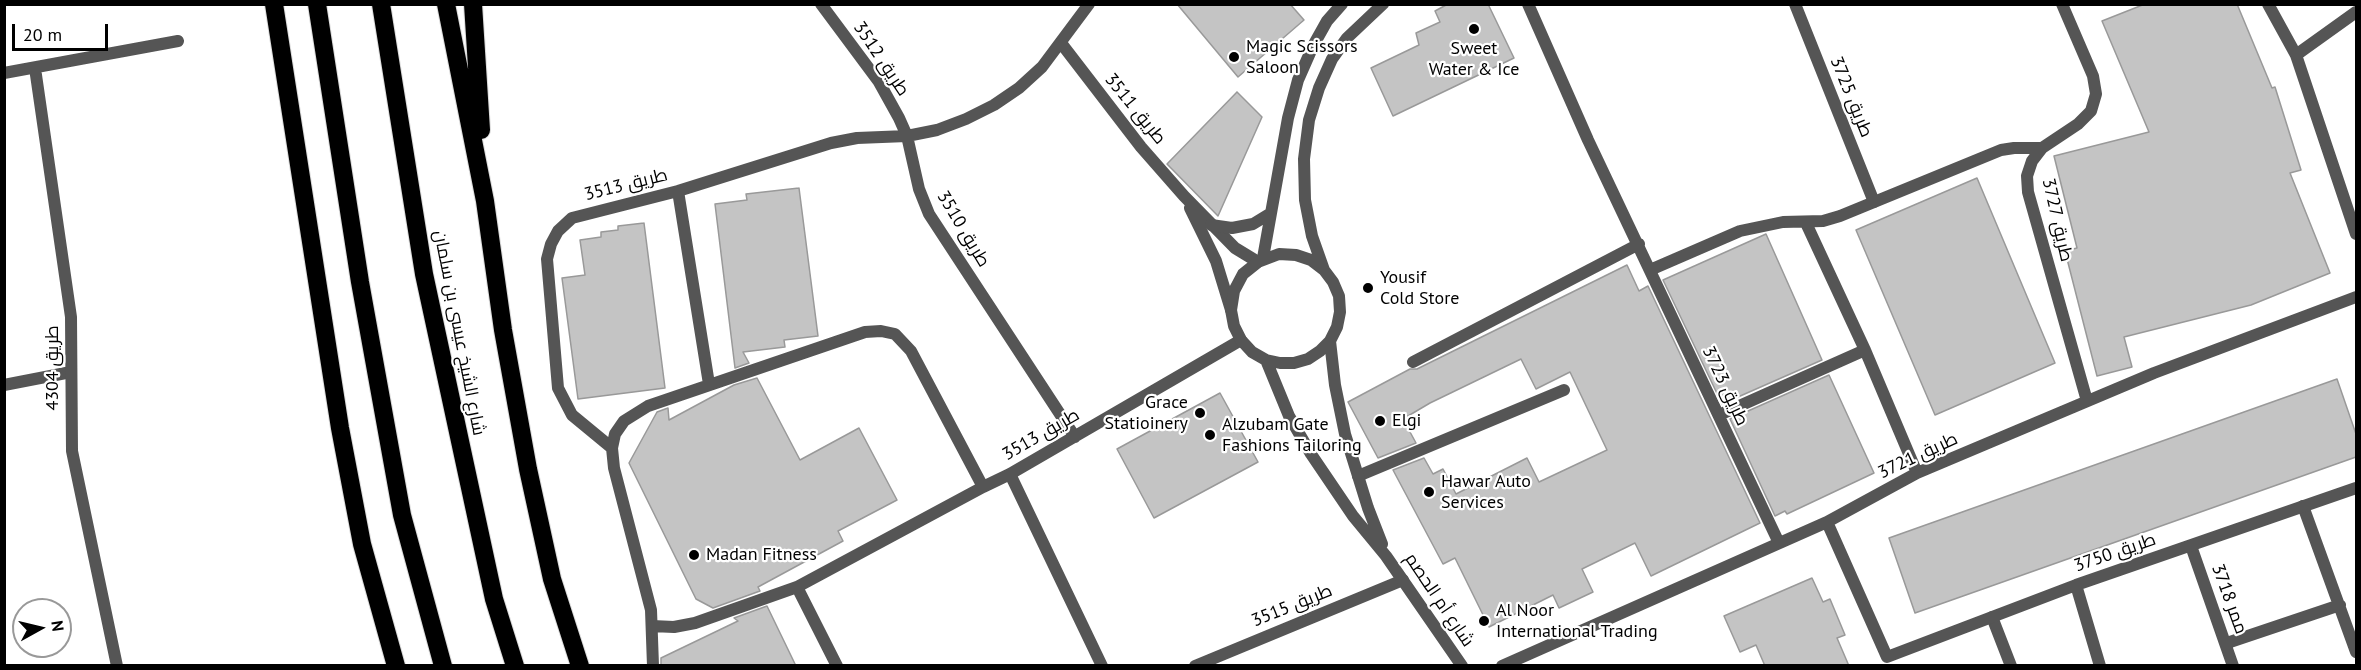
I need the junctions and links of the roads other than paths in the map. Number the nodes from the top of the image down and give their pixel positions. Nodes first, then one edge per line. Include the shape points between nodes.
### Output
1 (274, 4) edge
2 (317, 4) edge
3 (381, 4) edge
4 (446, 4) edge
5 (473, 4) edge
6 (821, 4) edge
7 (1089, 4) edge
8 (1342, 4) edge
9 (1383, 4) edge
10 (1528, 4) edge
11 (1795, 4) edge
12 (2062, 4) edge
13 (2268, 4) edge
14 (2356, 12) edge
15 (178, 41) dead end
16 (1061, 43) junction
17 (1313, 46) junction
18 (2296, 55) junction
19 (1332, 59) junction
20 (35, 68) junction
21 (4, 73) edge
22 (907, 136) junction
23 (2042, 148) junction
24 (678, 191) junction
25 (1184, 196) junction
26 (485, 201) junction
27 (1874, 202) junction
28 (1271, 213) junction
29 (1806, 223) junction
30 (1211, 225) junction
31 (2356, 234) edge
32 (1639, 244) junction
33 (1261, 260) junction
34 (1324, 270) junction
35 (1650, 270) junction
36 (2356, 297) edge
37 (1231, 310) junction
38 (1241, 340) junction
39 (1330, 341) junction
40 (1865, 350) junction
41 (1266, 360) junction
42 (1413, 362) dead end
43 (71, 372) junction
44 (709, 384) junction
45 (4, 385) edge
46 (1564, 390) dead end
47 (2087, 401) junction
48 (1719, 415) junction
49 (1075, 437) junction
50 (612, 448) junction
51 (1917, 472) junction
52 (1010, 474) junction
53 (1358, 476) junction
54 (983, 487) junction
55 (2356, 488) edge
56 (2303, 506) junction
57 (1827, 522) junction
58 (1779, 543) junction
59 (2191, 546) junction
60 (1386, 556) junction
61 (1403, 580) junction
62 (2076, 585) junction
63 (797, 587) junction
64 (2340, 605) junction
65 (1992, 617) junction
66 (652, 626) junction
67 (2227, 644) junction
68 (2356, 652) edge
69 (1888, 661) edge
70 (117, 666) edge
71 (396, 666) edge
72 (442, 666) edge
73 (515, 666) edge
74 (580, 666) edge
75 (653, 666) edge
76 (837, 666) edge
77 (1102, 666) edge
78 (1195, 666) edge
79 (1462, 666) edge
80 (1502, 666) edge
81 (2011, 666) edge
82 (2100, 666) edge
83 (2233, 666) edge

1 - 71 highway via 340,428 362,544
2 - 72 highway via 360,282 402,515
3 - 73 highway, شارع الشيخ عيسى بن سلمان via 424,274 494,599
4 - 26 highway
5 - 26 highway
6 - 22 street, طريق 3512 via 879,82
7 - 16 street
8 - 17 street
9 - 19 street via 1347,38
10 - 32 street, طريق 3723
11 - 27 street, طريق 3725
12 - 23 street, طريق 3727 via 2093,76 2096,94 2091,111
13 - 18 street
14 - 18 street
15 - 20 street
16 - 22 street via 1042,67 994,105 946,126
16 - 25 street, طريق 3511
17 - 19 street
17 - 28 street via 1298,80 1288,118
18 - 31 street
19 - 34 street via 1309,120 1304,159 1305,201
20 - 21 street
20 - 43 street, طريق 4304 via 71,316
22 - 24 street, طريق 3513 via 831,143
22 - 49 street, طريق 3510 via 929,214
23 - 27 street via 2001,150
23 - 47 street, طريق 3727 via 2027,176 2028,192
24 - 44 street
24 - 50 street, طريق 3513 via 572,218 558,231 547,259 558,388 572,415
25 - 30 street, طريق 3511
25 - 37 street, طريق 3511 via 1216,261
26 - 74 highway via 528,469 552,579
27 - 29 street via 1840,216
28 - 30 street via 1253,224 1232,228
28 - 33 street
29 - 35 street via 1784,222 1740,231
29 - 40 street
30 - 33 street, طريق 3511 via 1235,248
32 - 35 street, طريق 3723
32 - 42 street
33 - 34 street via 1279,254 1296,255
33 - 37 street via 1243,274 1234,291
34 - 39 street via 1339,296 1337,327
35 - 48 street, طريق 3723
36 - 47 street, طريق 3721
37 - 38 street
38 - 41 street
38 - 49 street, طريق 3513
39 - 41 street via 1308,359 1294,363
39 - 53 street, شارع أم الحصم via 1337,395
40 - 48 street
40 - 51 street
41 - 60 street, شارع أم الحصم via 1289,416 1311,454
43 - 45 street
43 - 70 street, طريق 4304 via 72,451
44 - 50 street via 648,406 624,421
44 - 54 street via 865,332 895,334 916,359
46 - 53 street
47 - 51 street, طريق 3721
48 - 58 street, طريق 3723
49 - 52 street, طريق 3513
50 - 66 street
51 - 57 street, طريق 3721
52 - 54 street, طريق 3513
52 - 77 street
53 - 60 street, شارع أم الحصم
54 - 63 street, طريق 3513
55 - 56 street, طريق 3750
56 - 59 street, طريق 3750
56 - 64 street
57 - 58 street, طريق 3721
57 - 69 street
58 - 80 street, طريق 3721
59 - 62 street, طريق 3750
59 - 67 street, ممر 3718
60 - 61 street, شارع أم الحصم
61 - 78 street, طريق 3515
61 - 79 street, شارع أم الحصم
62 - 65 street, طريق 3750
62 - 82 street
63 - 66 street, طريق 3513 via 695,623
63 - 76 street
64 - 67 street
64 - 68 street
65 - 69 street, طريق 3750
65 - 81 street
66 - 75 street
67 - 83 street, ممر 3718

